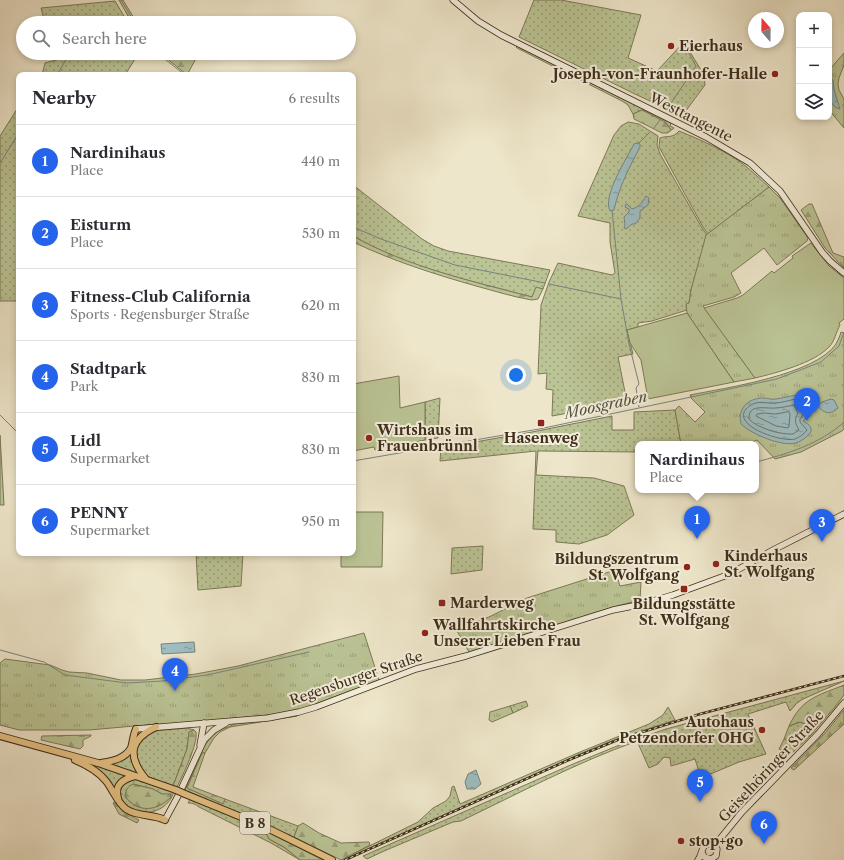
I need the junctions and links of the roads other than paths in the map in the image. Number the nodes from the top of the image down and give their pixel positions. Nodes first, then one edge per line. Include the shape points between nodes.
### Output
1 (453, 0) edge
2 (844, 273) edge
3 (844, 514) edge
4 (844, 702) edge
5 (232, 721) junction
6 (204, 724) junction
7 (156, 727) junction
8 (136, 729) junction
9 (208, 735) junction
10 (0, 736) edge
11 (140, 737) junction
12 (200, 747) junction
13 (58, 751) junction
14 (98, 763) junction
15 (136, 776) junction
16 (146, 779) junction
17 (120, 802) junction
18 (165, 820) joint
19 (715, 845) junction
20 (702, 852) junction
21 (716, 856) junction
22 (705, 859) edge
23 (332, 860) edge
24 (698, 860) edge
25 (722, 860) edge

1 - 2 street, Westtangente via 478,21 501,35 706,137 750,163 780,190 822,252
3 - 5 street, Regensburger Straße via 730,574 674,595 613,610 416,670 299,712
4 - 19 street, Geiselhöringer Straße via 818,734 742,812
5 - 6 street, Regensburger Straße
5 - 9 street
6 - 7 street, Regensburger Straße
6 - 9 street
6 - 12 street
7 - 8 street, Regensburger Straße
7 - 11 main road
8 - 11 main road
8 - 14 main road via 131,747 126,753 113,761
9 - 12 street
10 - 13 main road, B 8
11 - 16 main road via 135,744 133,756 135,765
12 - 18 street
13 - 14 main road, B 8
13 - 17 main road via 98,772
14 - 15 main road, B 8
15 - 16 main road, B 8
15 - 17 main road via 119,784 117,793
16 - 23 main road, B 8, bridge via 261,825
17 - 18 main road via 134,813
19 - 20 street via 706,844
19 - 21 street via 718,851
20 - 22 street
20 - 24 street
21 - 22 street
21 - 25 street

